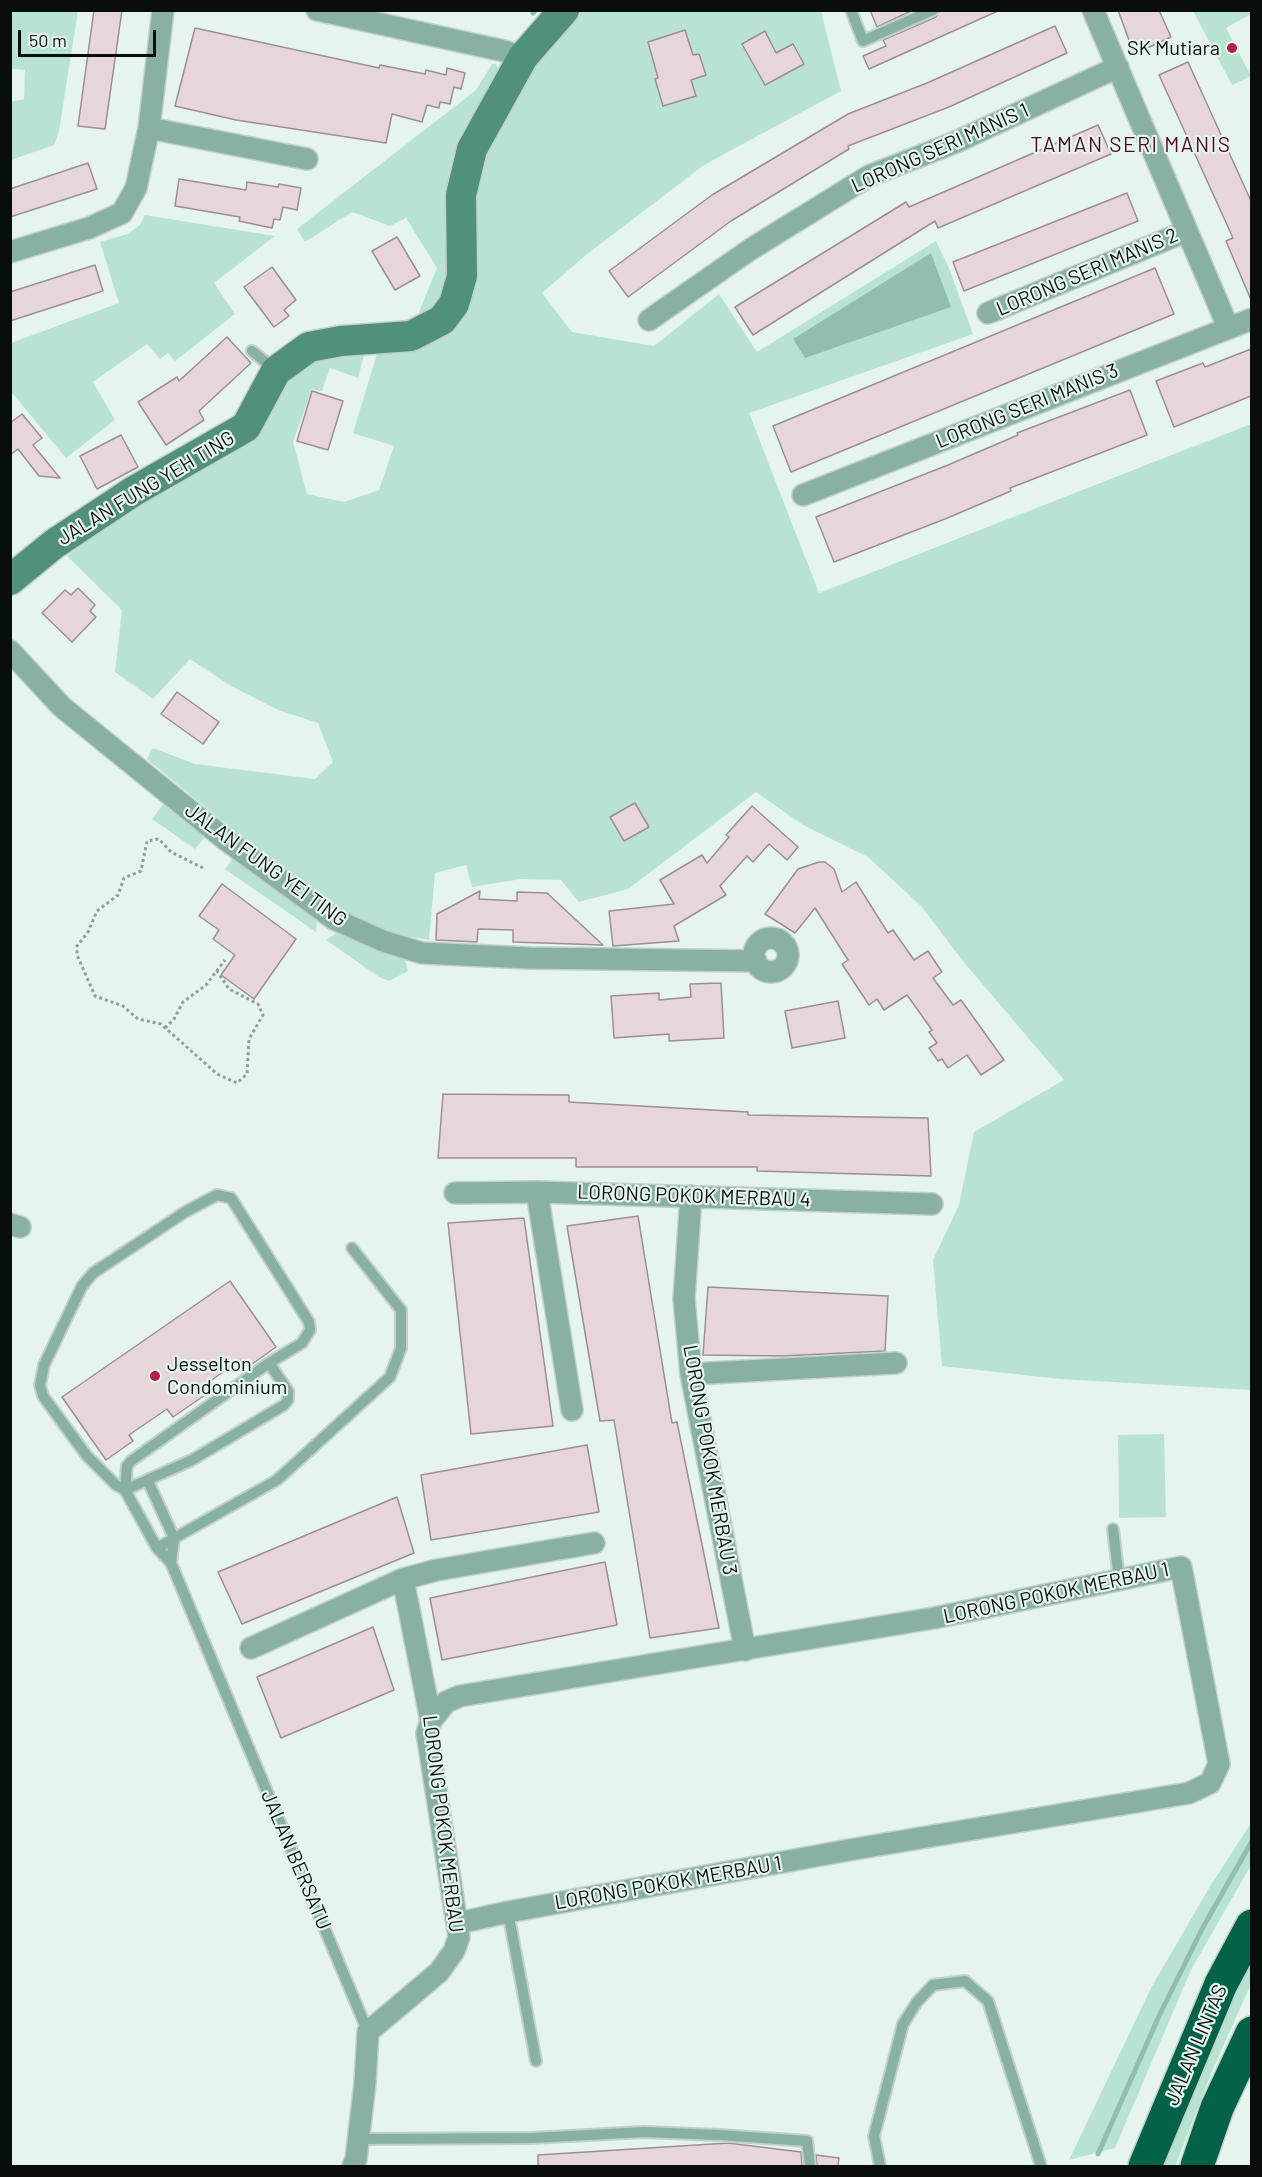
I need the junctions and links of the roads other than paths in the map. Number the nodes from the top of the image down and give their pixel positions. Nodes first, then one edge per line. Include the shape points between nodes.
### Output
1 (163, 10) edge
2 (317, 10) edge
3 (564, 10) edge
4 (851, 10) edge
5 (933, 10) edge
6 (1093, 10) edge
7 (523, 57) junction
8 (1118, 67) junction
9 (149, 128) junction
10 (307, 159) dead end
11 (1187, 231) junction
12 (10, 252) edge
13 (988, 313) dead end
14 (1251, 319) edge
15 (649, 320) dead end
16 (1228, 327) junction
17 (252, 351) dead end
18 (276, 371) junction
19 (802, 495) dead end
20 (10, 580) edge
21 (10, 651) edge
22 (756, 961) dead end
23 (537, 1192) junction
24 (455, 1193) dead end
25 (691, 1196) junction
26 (932, 1204) dead end
27 (352, 1248) dead end
28 (269, 1363) junction
29 (896, 1364) dead end
30 (691, 1374) junction
31 (572, 1410) dead end
32 (148, 1481) junction
33 (125, 1491) junction
34 (1113, 1529) dead end
35 (174, 1538) junction
36 (594, 1543) dead end
37 (157, 1548) junction
38 (171, 1563) junction
39 (403, 1580) junction
40 (1119, 1580) junction
41 (251, 1648) dead end
42 (745, 1650) junction
43 (431, 1721) junction
44 (508, 1912) junction
45 (459, 1923) junction
46 (1251, 1926) edge
47 (368, 2032) junction
48 (1251, 2033) edge
49 (536, 2061) dead end
50 (358, 2139) junction
51 (1142, 2165) edge
52 (352, 2166) edge
53 (810, 2166) edge
54 (880, 2166) edge
55 (1041, 2166) edge
56 (1197, 2166) edge

1 - 9 street
2 - 7 street
3 - 7 street, JALAN FUNG YEH TING
4 - 5 lane via 863,41
6 - 8 street
7 - 18 street, JALAN FUNG YEH TING via 472,149 461,195 462,276 454,304 442,320 411,336 341,340 309,347
8 - 11 street
8 - 15 street, LORONG SERI MANIS 1 via 956,142 869,176 751,249
9 - 10 street
9 - 12 street via 136,188 122,213 89,228
11 - 13 street, LORONG SERI MANIS 2
11 - 16 street
14 - 16 street, LORONG SERI MANIS 3
16 - 19 street, LORONG SERI MANIS 3
17 - 18 lane
18 - 20 street, JALAN FUNG YEH TING via 246,426 134,491 54,544
21 - 22 street, JALAN FUNG YEI TING via 62,707 226,840 334,919 383,941 434,954
23 - 24 street, LORONG POKOK MERBAU 4
23 - 25 street, LORONG POKOK MERBAU 4
23 - 31 street
25 - 26 street, LORONG POKOK MERBAU 4
25 - 30 street, LORONG POKOK MERBAU 3 via 684,1299
27 - 35 lane via 401,1311 401,1348 390,1377 277,1480
28 - 32 lane via 288,1391 284,1405 192,1460
28 - 33 lane via 131,1461
28 - 33 lane, JALAN BERSATU via 302,1343 310,1330 309,1323 231,1198 217,1196 185,1212 93,1273 82,1286 49,1355 40,1385 43,1396 87,1456
29 - 30 street
30 - 42 street, LORONG POKOK MERBAU 3
32 - 33 lane
32 - 35 lane
33 - 37 lane, JALAN BERSATU
34 - 40 lane
35 - 37 lane
35 - 38 lane, JALAN BERSATU
36 - 39 street via 437,1570
37 - 38 lane, JALAN BERSATU
38 - 47 lane, JALAN BERSATU
39 - 41 street
39 - 43 street, LORONG POKOK MERBAU
40 - 42 street, LORONG POKOK MERBAU 1 via 934,1618
40 - 44 street, LORONG POKOK MERBAU 1 via 1181,1568 1219,1764 1210,1784 1189,1793
42 - 43 street, LORONG POKOK MERBAU 1 via 460,1696 446,1702
43 - 45 street, LORONG POKOK MERBAU via 427,1733
44 - 45 street, LORONG POKOK MERBAU 1
44 - 49 lane
45 - 47 street, LORONG POKOK MERBAU via 454,1951 439,1972
46 - 51 highway, JALAN LINTAS via 1221,1984
47 - 50 street, JALAN BERSATU
48 - 56 highway via 1217,2108
50 - 52 street, JALAN BERSATU
50 - 53 lane via 531,2138 644,2132 719,2135 807,2141
54 - 55 lane via 874,2136 903,2024 933,1985 965,1981 988,2001

